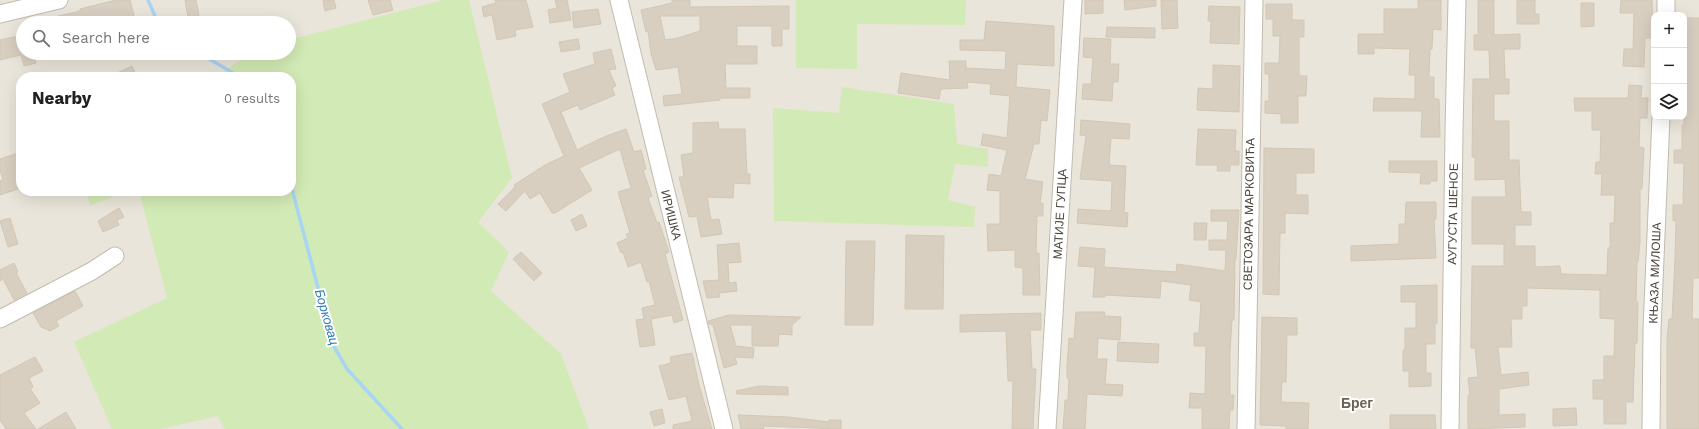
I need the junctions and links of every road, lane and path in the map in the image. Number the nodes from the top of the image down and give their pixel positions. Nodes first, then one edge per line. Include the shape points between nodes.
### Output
1 (59, 0) edge
2 (619, 0) edge
3 (1073, 0) edge
4 (1254, 0) edge
5 (1457, 0) edge
6 (1666, 0) edge
7 (1666, 12) edge
8 (0, 14) edge
9 (1661, 120) edge
10 (115, 256) dead end
11 (0, 319) edge
12 (724, 429) edge
13 (1047, 429) edge
14 (1246, 429) edge
15 (1450, 429) edge
16 (1651, 429) edge

1 - 8 street
2 - 12 street, ИРИШКА
3 - 13 street, МАТИЈЕ ГУПЦА
4 - 14 street, СВЕТОЗАРА МАРКОВИЋА
5 - 15 street, АУГУСТА ШЕНОЕ
6 - 7 street
9 - 16 street, КЊАЗА МИЛОША via 1652,329
10 - 11 street via 92,271

